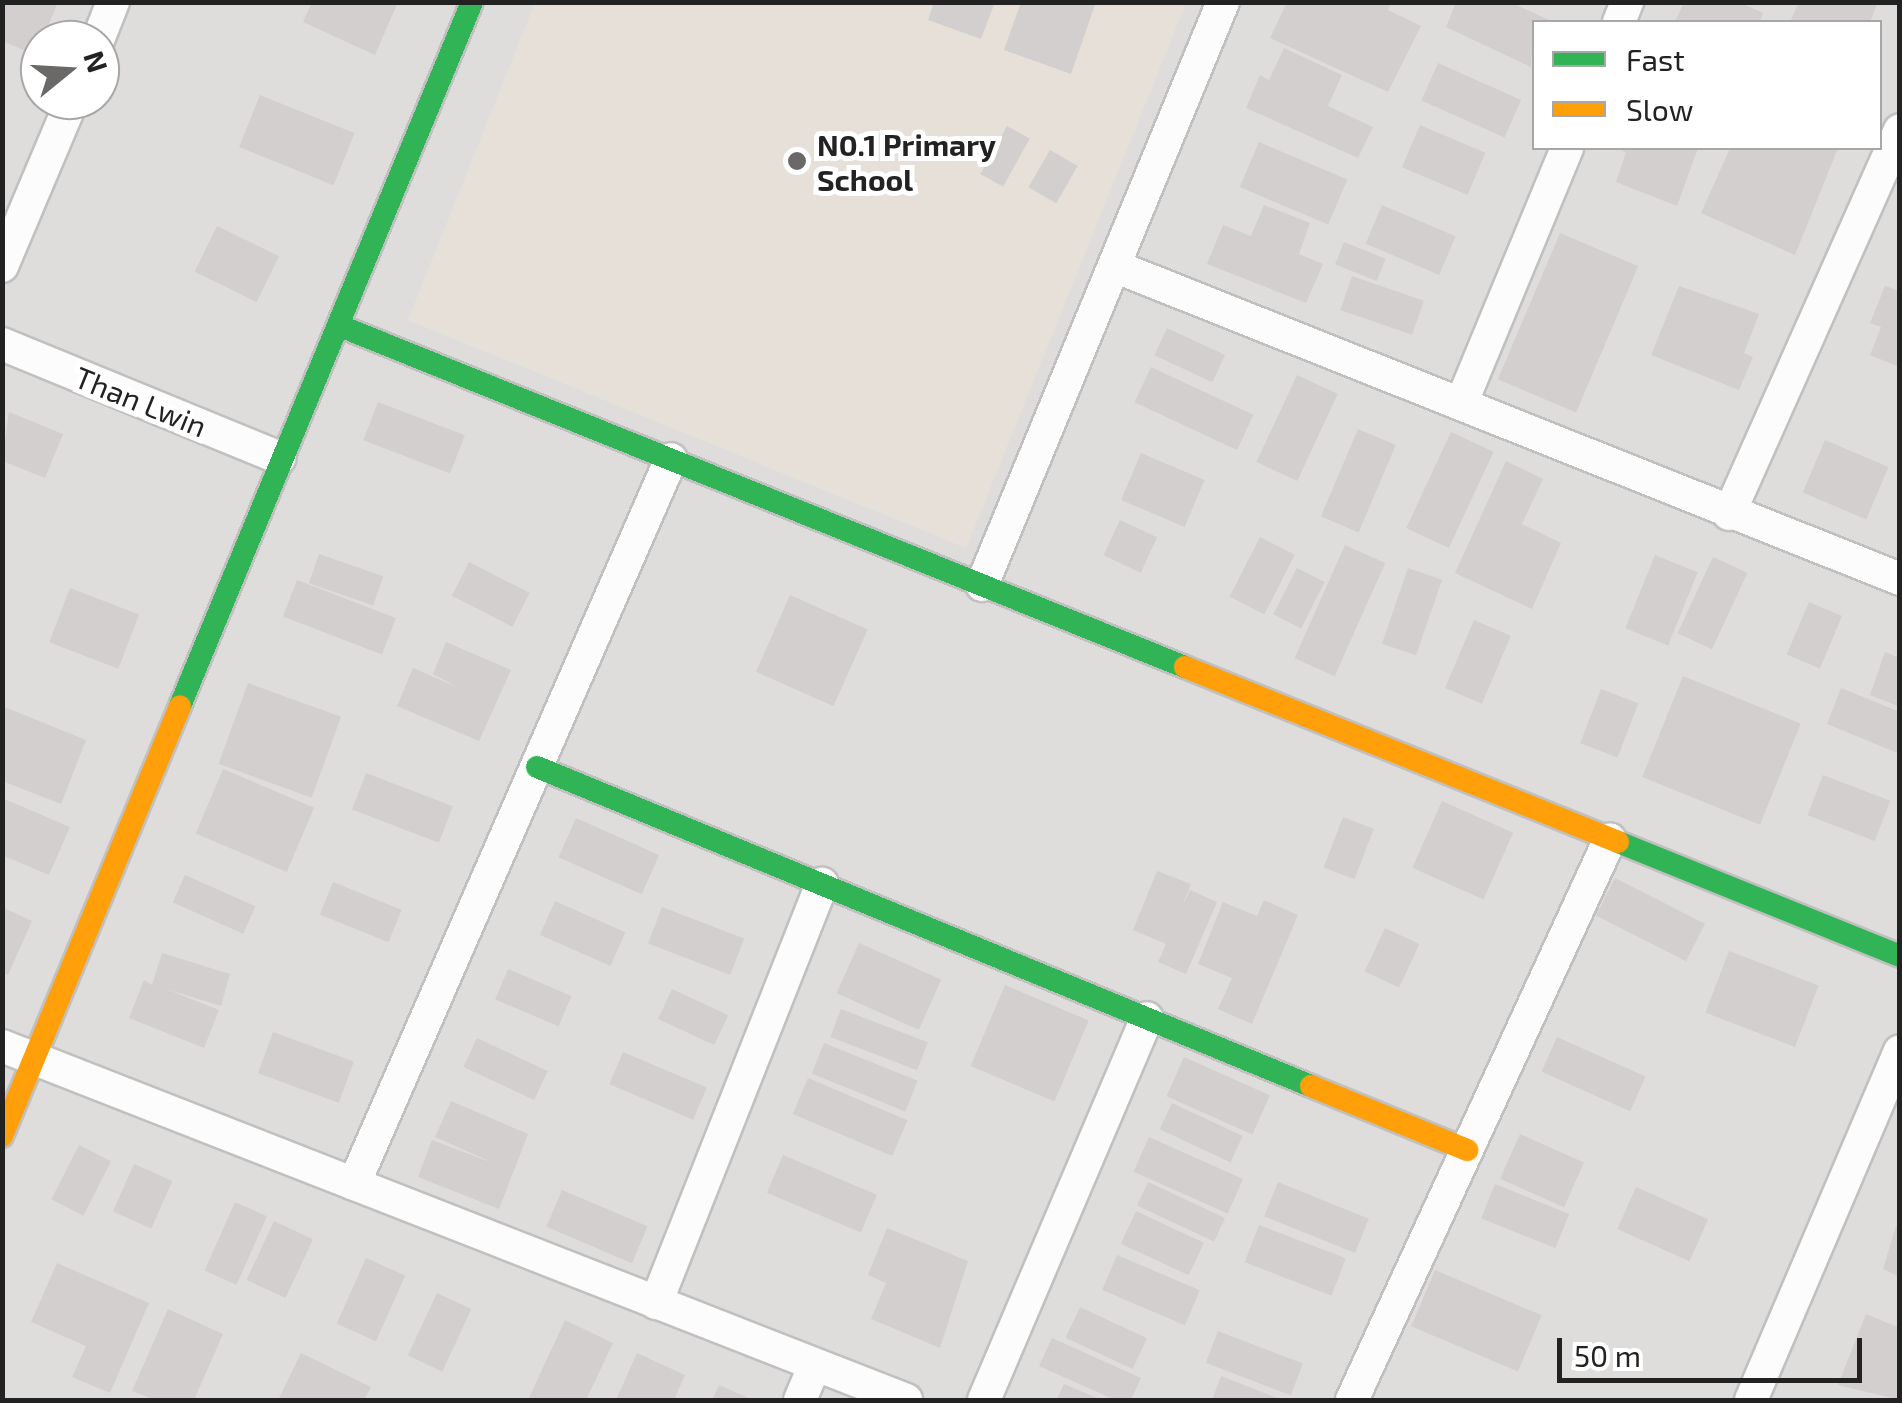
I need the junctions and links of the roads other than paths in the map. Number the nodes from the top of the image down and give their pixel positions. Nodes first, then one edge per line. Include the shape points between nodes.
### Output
1 (472, 2) edge
2 (1223, 2) edge
3 (64, 120) edge
4 (1900, 130) edge
5 (1566, 150) edge
6 (2, 266) edge
7 (1114, 266) junction
8 (340, 326) junction
9 (2, 344) edge
10 (1461, 404) junction
11 (280, 458) junction
12 (671, 460) junction
13 (1728, 514) junction
14 (1900, 579) edge
15 (982, 585) junction
16 (537, 767) junction
17 (1610, 839) junction
18 (822, 884) junction
19 (1900, 956) edge
20 (1147, 1018) junction
21 (2, 1046) edge
22 (1900, 1051) edge
23 (36, 1059) junction
24 (1893, 1085) edge
25 (2, 1136) edge
26 (1468, 1150) junction
27 (354, 1184) junction
28 (656, 1303) junction
29 (815, 1365) junction
30 (800, 1400) edge
31 (906, 1400) edge
32 (984, 1400) edge
33 (1352, 1400) edge
34 (1752, 1400) edge

1 - 8 street
2 - 7 street
3 - 6 street
4 - 13 street
5 - 10 street
7 - 10 street
7 - 15 street
8 - 11 street
8 - 12 street
9 - 11 street, Than Lwin
10 - 13 street
11 - 23 street
12 - 15 street
12 - 16 street
13 - 14 street
15 - 17 street
16 - 18 street
16 - 27 street
17 - 19 street
17 - 26 street
18 - 20 street
18 - 28 street
20 - 26 street
20 - 32 street
21 - 23 street
22 - 24 street
23 - 25 street
23 - 27 street
24 - 34 street
26 - 33 street
27 - 28 street
28 - 29 street
29 - 30 street
29 - 31 street

